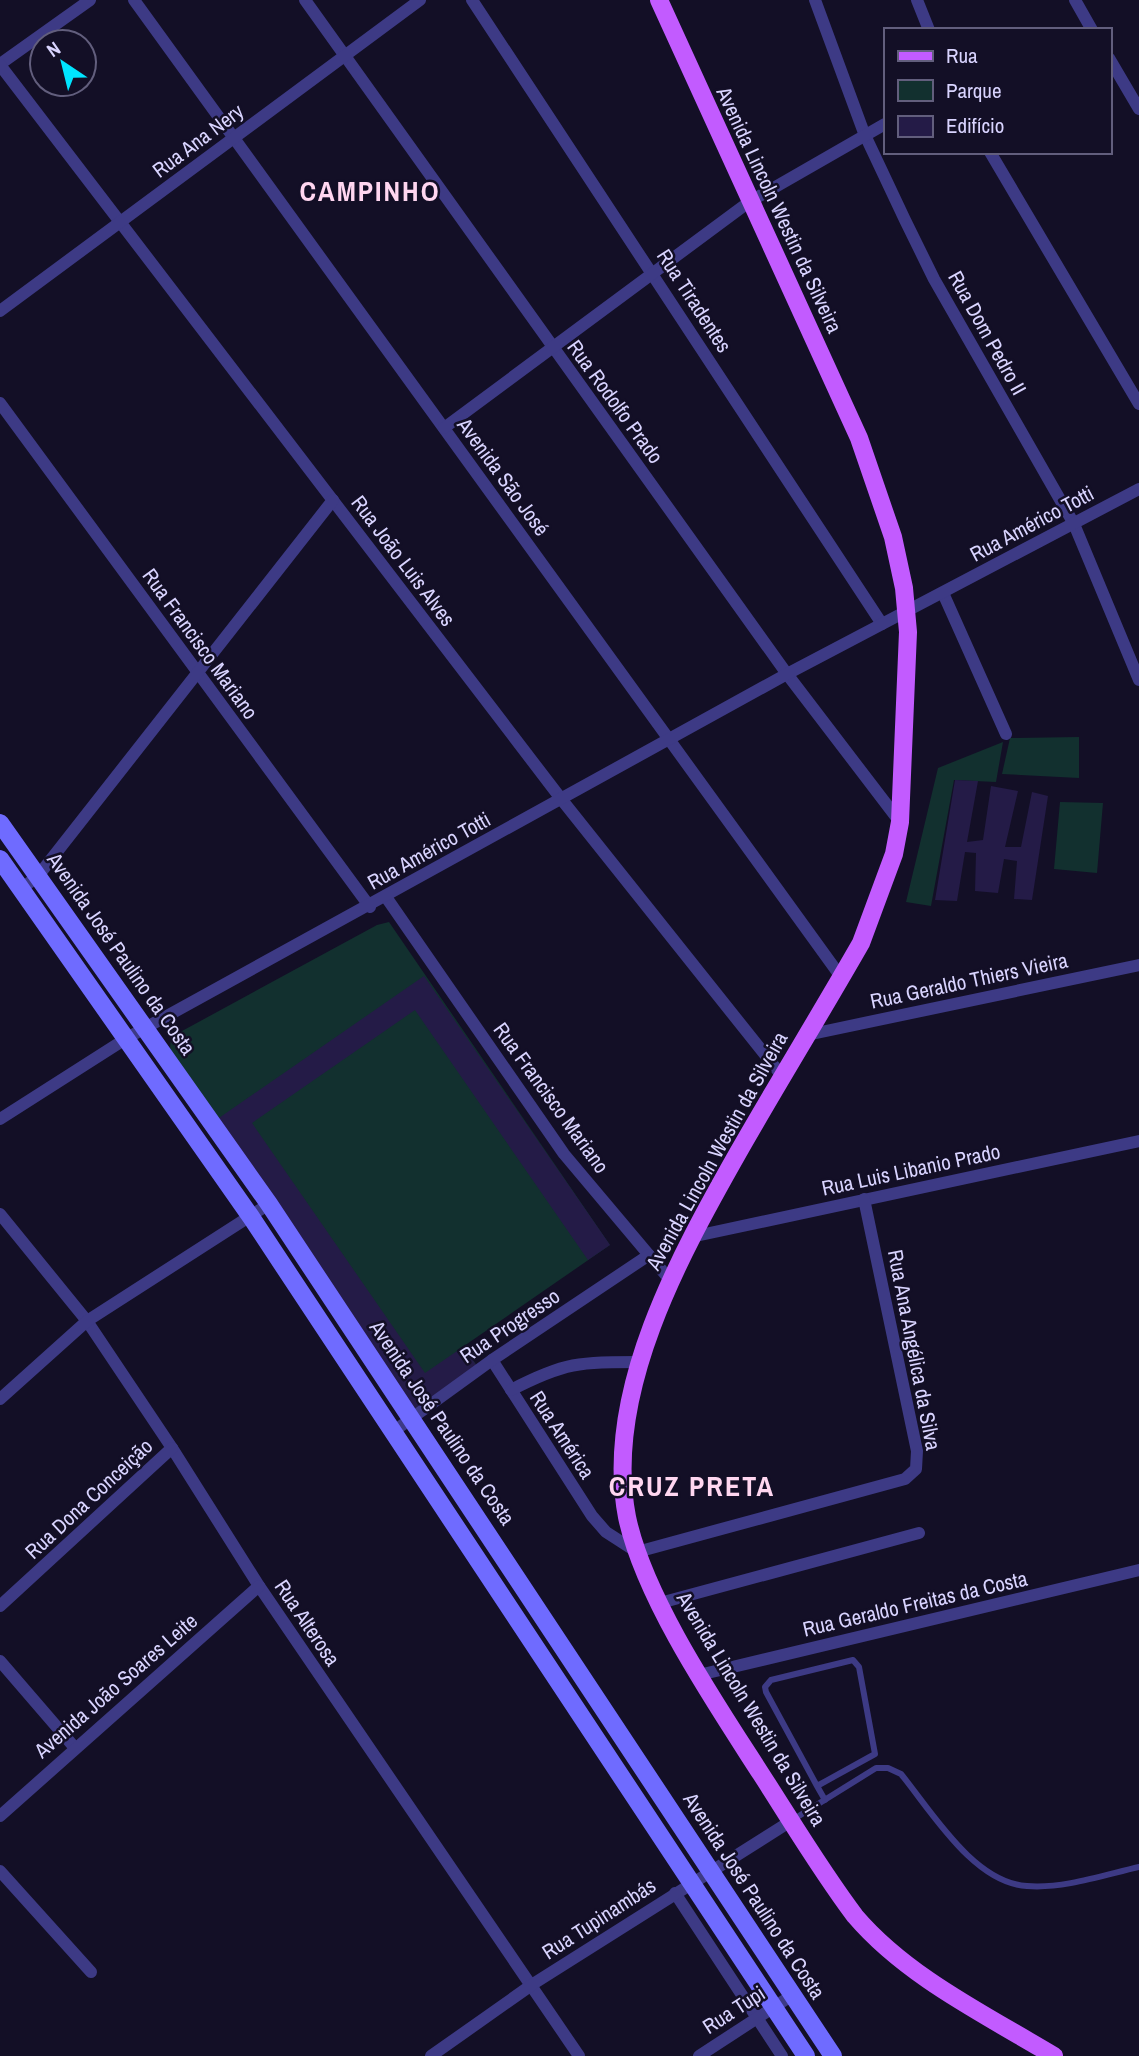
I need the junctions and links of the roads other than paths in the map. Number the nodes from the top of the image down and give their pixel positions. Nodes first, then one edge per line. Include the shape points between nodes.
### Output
1 (90, 0) edge
2 (134, 0) edge
3 (305, 0) edge
4 (420, 0) edge
5 (472, 0) edge
6 (659, 0) edge
7 (815, 0) edge
8 (917, 0) edge
9 (1075, 0) edge
10 (928, 28) edge
11 (1091, 28) edge
12 (345, 55) junction
13 (1111, 61) edge
14 (0, 64) edge
15 (1139, 109) edge
16 (884, 124) edge
17 (864, 134) junction
18 (235, 137) junction
19 (991, 154) edge
20 (749, 202) junction
21 (121, 224) junction
22 (654, 275) junction
23 (0, 311) edge
24 (553, 348) junction
25 (0, 403) edge
26 (1139, 404) edge
27 (444, 428) junction
28 (1139, 489) edge
29 (333, 500) junction
30 (1074, 524) junction
31 (943, 593) junction
32 (907, 610) junction
33 (882, 624) junction
34 (198, 674) junction
35 (787, 674) junction
36 (1139, 680) edge
37 (1006, 734) dead end
38 (668, 740) junction
39 (562, 800) junction
40 (900, 822) junction
41 (0, 823) edge
42 (0, 859) edge
43 (38, 876) junction
44 (21, 889) junction
45 (386, 897) junction
46 (370, 906) junction
47 (1139, 965) edge
48 (841, 977) junction
49 (146, 1028) junction
50 (807, 1035) junction
51 (127, 1038) junction
52 (782, 1076) junction
53 (0, 1119) edge
54 (1139, 1141) edge
55 (864, 1199) junction
56 (269, 1204) junction
57 (0, 1214) edge
58 (251, 1217) junction
59 (691, 1237) junction
60 (649, 1255) junction
61 (670, 1280) junction
62 (87, 1321) junction
63 (492, 1360) junction
64 (640, 1362) junction
65 (511, 1390) junction
66 (0, 1399) edge
67 (412, 1417) junction
68 (394, 1431) junction
69 (172, 1448) junction
70 (919, 1533) dead end
71 (638, 1552) junction
72 (1139, 1570) edge
73 (259, 1586) junction
74 (660, 1603) junction
75 (0, 1606) edge
76 (0, 1661) edge
77 (699, 1675) junction
78 (75, 1748) junction
79 (817, 1786) junction
80 (825, 1800) junction
81 (0, 1816) edge
82 (791, 1821) junction
83 (1139, 1867) edge
84 (0, 1871) edge
85 (710, 1871) junction
86 (683, 1888) junction
87 (91, 1972) dead end
88 (533, 1984) junction
89 (790, 1996) junction
90 (773, 2007) junction
91 (756, 2018) junction
92 (431, 2056) edge
93 (579, 2056) edge
94 (699, 2056) edge
95 (782, 2056) edge
96 (806, 2056) edge
97 (832, 2056) edge
98 (1054, 2056) edge

1 - 14 street
2 - 18 street, Avenida São José
3 - 12 street, Rua Rodolfo Prado
4 - 12 street, Rua Ana Nery
5 - 22 street, Rua Tiradentes
6 - 20 main road, Avenida Lincoln Westin da Silveira
7 - 17 street, Rua Dom Pedro II
8 - 10 street
9 - 11 street
12 - 18 street, Rua Ana Nery
12 - 24 street, Rua Rodolfo Prado
13 - 15 street
14 - 21 street, Rua João Luis Alves
16 - 17 street
17 - 20 street
17 - 30 street, Rua Dom Pedro II via 934,279
18 - 21 street, Rua Ana Nery
18 - 27 street, Avenida São José
19 - 26 street
20 - 22 street
20 - 32 main road, Avenida Lincoln Westin da Silveira via 859,438 893,537
21 - 23 street, Rua Ana Nery
21 - 29 street, Rua João Luis Alves
22 - 24 street
22 - 33 street, Rua Tiradentes
24 - 27 street
24 - 35 street, Rua Rodolfo Prado
25 - 34 street, Rua Francisco Mariano
27 - 38 street, Avenida São José
28 - 30 street, Rua Américo Totti
29 - 34 street
29 - 39 street, Rua João Luis Alves
30 - 31 street, Rua Américo Totti
30 - 36 street, Rua Dom Pedro II
31 - 32 street, Rua Américo Totti
31 - 37 street
32 - 33 street, Rua Américo Totti
32 - 40 main road, Avenida Lincoln Westin da Silveira via 908,705
33 - 35 street, Rua Américo Totti
34 - 43 street
34 - 46 street, Rua Francisco Mariano
35 - 38 street, Rua Américo Totti
35 - 40 street, Rua Rodolfo Prado
38 - 39 street, Rua Américo Totti
38 - 48 street, Avenida São José
39 - 45 street, Rua Américo Totti
39 - 52 street, Rua João Luis Alves
40 - 48 main road, Avenida Lincoln Westin da Silveira via 877,906
41 - 43 main road, Avenida José Paulino da Costa
42 - 44 main road, Avenida José Paulino da Costa
43 - 44 street
43 - 49 main road, Avenida José Paulino da Costa
44 - 51 main road, Avenida José Paulino da Costa
45 - 46 street, Rua Américo Totti
45 - 60 street, Rua Francisco Mariano via 536,1115
46 - 49 street, Rua Américo Totti
47 - 50 street, Rua Geraldo Thiers Vieira
48 - 50 main road, Avenida Lincoln Westin da Silveira
49 - 51 street, Rua Américo Totti
49 - 56 main road, Avenida José Paulino da Costa
50 - 52 main road, Avenida Lincoln Westin da Silveira
51 - 53 street, Rua Américo Totti
51 - 58 main road, Avenida José Paulino da Costa
52 - 59 main road, Avenida Lincoln Westin da Silveira
54 - 55 street, Rua Luis Libanio Prado
55 - 59 street, Rua Luis Libanio Prado
55 - 71 street, Rua Ana Angélica da Silva via 917,1451 916,1469 891,1484
56 - 58 street
56 - 67 main road, Avenida José Paulino da Costa
57 - 62 street, Rua Alterosa
58 - 62 street
58 - 68 main road, Avenida José Paulino da Costa
59 - 61 main road, Avenida Lincoln Westin da Silveira
60 - 61 street, Rua Francisco Mariano
60 - 63 street, Rua Progresso
61 - 64 main road, Avenida Lincoln Westin da Silveira
62 - 66 street
62 - 69 street, Rua Alterosa
63 - 65 street, Rua América
63 - 67 street, Rua Progresso
64 - 65 street via 578,1362
64 - 71 main road, Avenida Lincoln Westin da Silveira via 631,1397 625,1468 627,1516
65 - 71 street, Rua América via 592,1516 606,1532
67 - 68 street, Rua Progresso
67 - 85 main road, Avenida José Paulino da Costa
68 - 86 main road, Avenida José Paulino da Costa
69 - 73 street, Rua Alterosa
69 - 75 street, Rua Dona Conceição
70 - 74 street
71 - 74 main road, Avenida Lincoln Westin da Silveira
72 - 77 street, Rua Geraldo Freitas da Costa
73 - 78 street, Avenida João Soares Leite
73 - 88 street, Rua Alterosa
74 - 77 main road, Avenida Lincoln Westin da Silveira
76 - 78 street
77 - 82 main road, Avenida Lincoln Westin da Silveira
78 - 81 street, Avenida João Soares Leite
79 - 79 lane via 765,1687 771,1680 853,1660 859,1667 875,1754
79 - 80 lane
80 - 82 lane
80 - 83 lane via 876,1768 888,1768 901,1774 965,1854 1007,1882 1045,1886
82 - 85 street, Rua Tupinambás
82 - 98 main road, Avenida Lincoln Westin da Silveira via 875,1940 944,1989
84 - 87 street
85 - 86 street, Rua Tupinambás
85 - 89 main road, Avenida José Paulino da Costa
86 - 88 street, Rua Tupinambás
86 - 90 main road, Avenida José Paulino da Costa
86 - 91 street
88 - 92 street, Rua Tupinambás
88 - 93 street, Rua Alterosa
89 - 90 street, Rua Tupi
89 - 97 main road, Avenida José Paulino da Costa
90 - 91 street, Rua Tupi
90 - 96 main road, Avenida José Paulino da Costa
91 - 94 street, Rua Tupi
91 - 95 street

